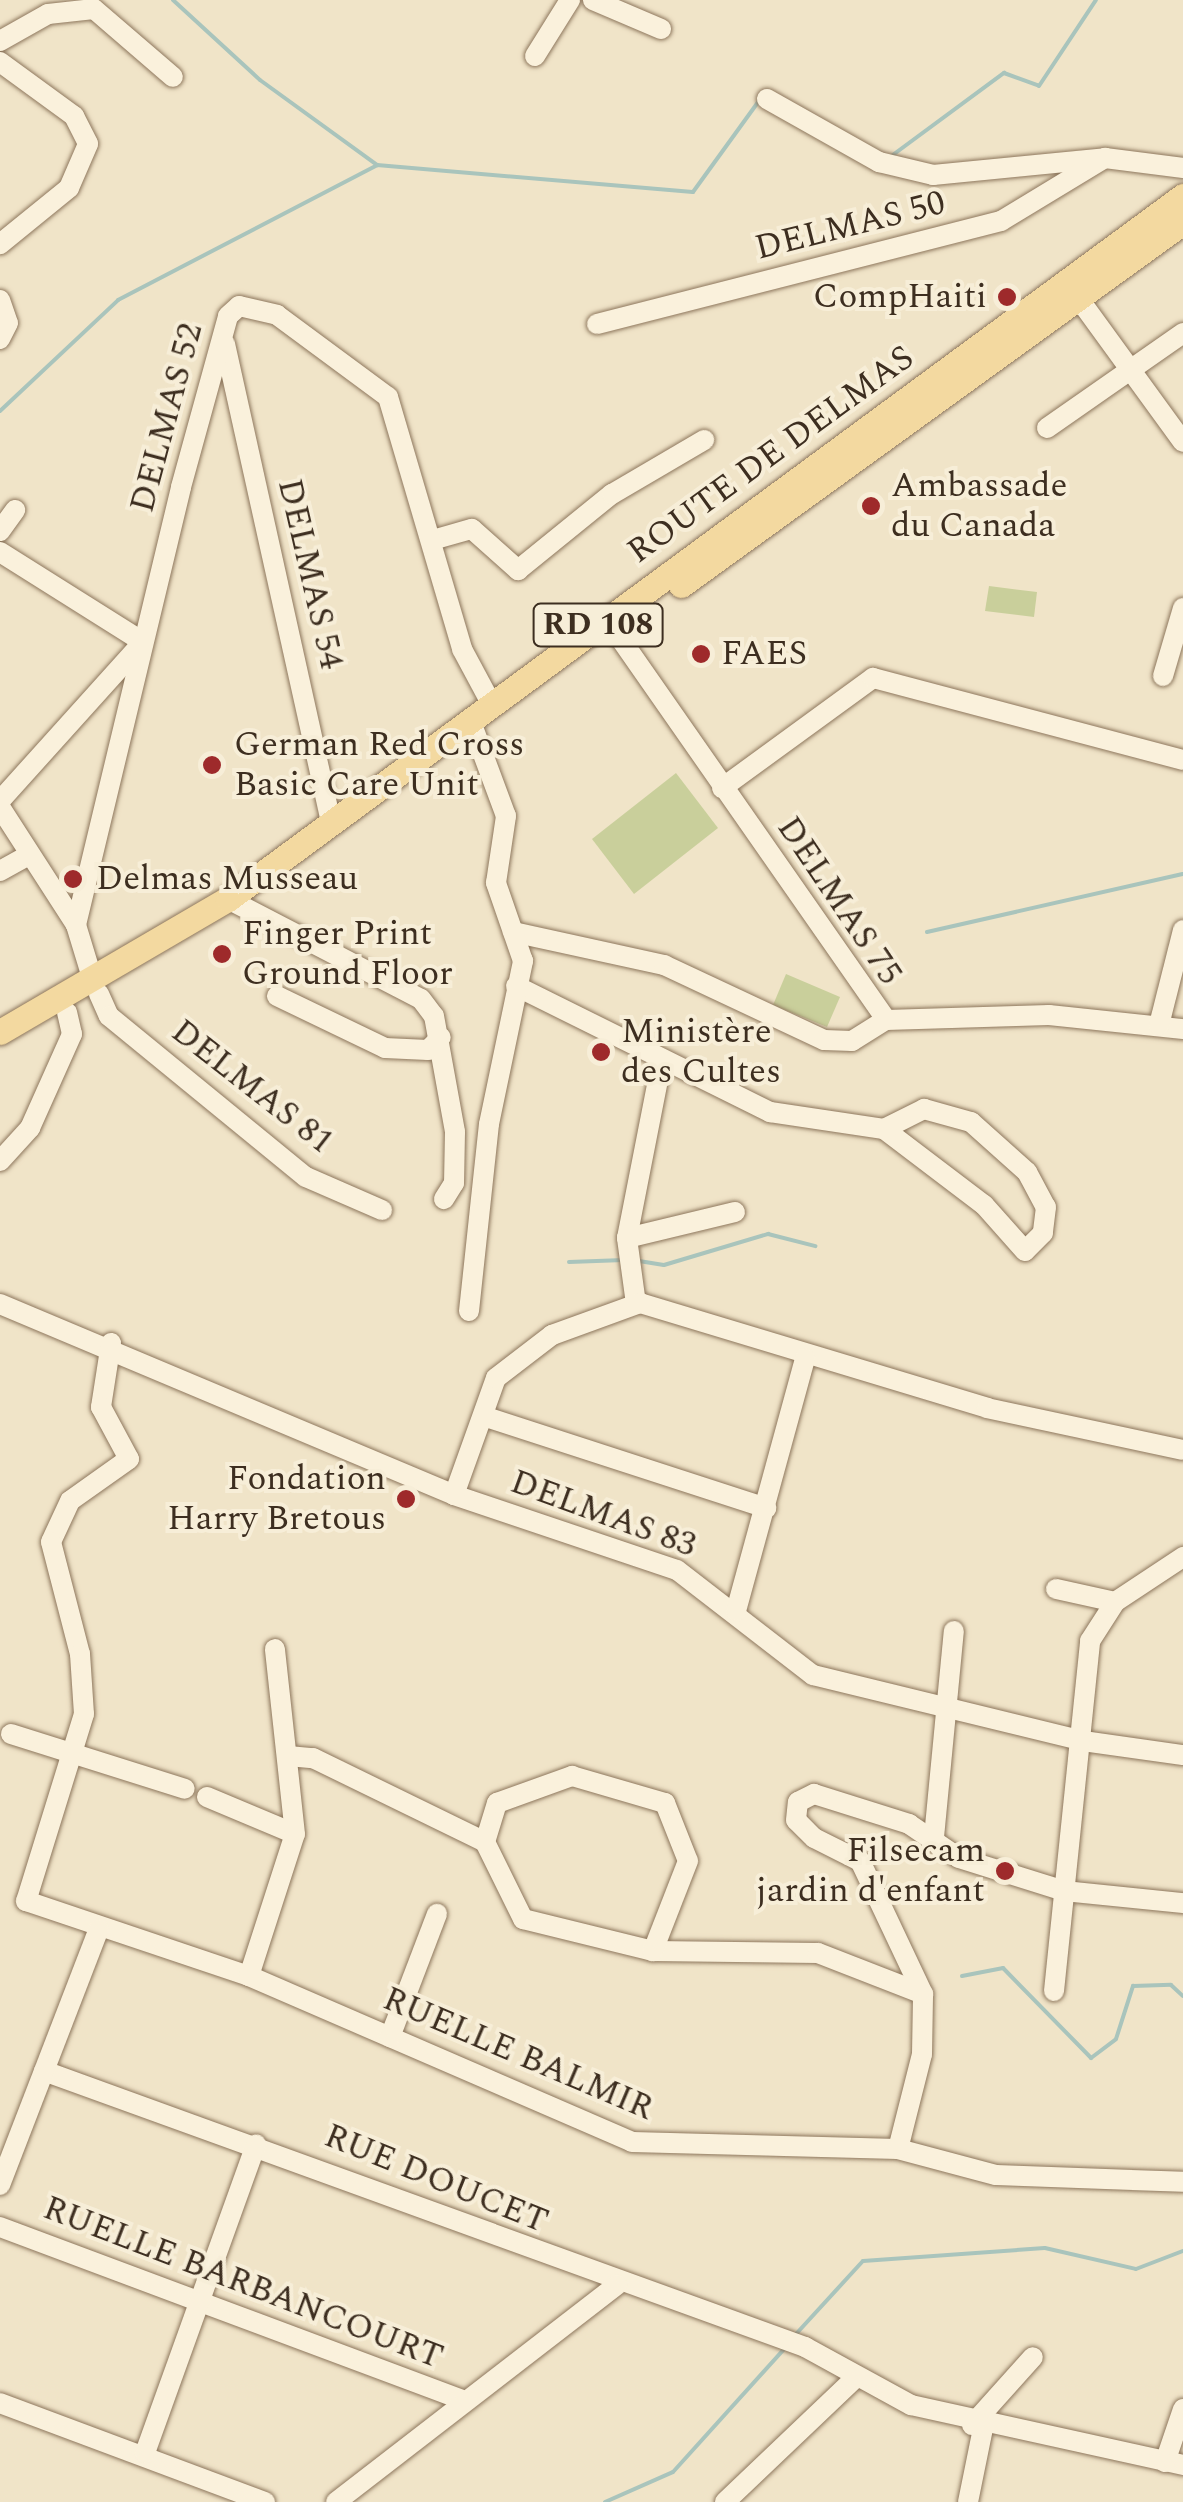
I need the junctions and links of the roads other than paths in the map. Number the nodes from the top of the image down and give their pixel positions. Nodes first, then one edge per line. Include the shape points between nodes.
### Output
1 (570, 0) edge
2 (593, 0) edge
3 (660, 29) dead end
4 (0, 41) edge
5 (536, 56) dead end
6 (0, 62) edge
7 (173, 77) dead end
8 (767, 99) dead end
9 (1106, 158) junction
10 (1183, 168) edge
11 (1183, 196) edge
12 (1183, 222) edge
13 (0, 244) edge
14 (1074, 291) junction
15 (0, 300) edge
16 (596, 324) dead end
17 (1183, 333) edge
18 (0, 339) edge
19 (224, 342) junction
20 (1133, 370) junction
21 (1048, 428) dead end
22 (704, 440) dead end
23 (1183, 442) edge
24 (14, 510) dead end
25 (0, 531) edge
26 (436, 539) junction
27 (0, 552) edge
28 (1183, 608) edge
29 (611, 625) junction
30 (143, 642) junction
31 (1163, 676) dead end
32 (492, 705) junction
33 (476, 727) junction
34 (1183, 760) edge
35 (722, 788) junction
36 (0, 804) edge
37 (331, 821) junction
38 (29, 855) junction
39 (0, 870) edge
40 (233, 903) junction
41 (76, 925) junction
42 (1183, 930) edge
43 (513, 932) junction
44 (516, 986) junction
45 (96, 988) junction
46 (277, 996) dead end
47 (66, 1014) junction
48 (886, 1020) junction
49 (1158, 1025) junction
50 (1183, 1029) edge
51 (0, 1032) edge
52 (444, 1046) junction
53 (0, 1051) edge
54 (662, 1059) junction
55 (884, 1130) junction
56 (0, 1160) edge
57 (444, 1199) dead end
58 (382, 1210) dead end
59 (735, 1212) dead end
60 (628, 1238) junction
61 (0, 1304) edge
62 (636, 1304) junction
63 (469, 1311) dead end
64 (110, 1343) junction
65 (805, 1358) junction
66 (486, 1405) junction
67 (1183, 1450) edge
68 (454, 1494) junction
69 (766, 1508) junction
70 (1183, 1557) edge
71 (1056, 1590) dead end
72 (1116, 1602) junction
73 (736, 1611) junction
74 (954, 1631) dead end
75 (275, 1649) dead end
76 (946, 1706) junction
77 (11, 1734) dead end
78 (1083, 1741) junction
79 (76, 1756) junction
80 (288, 1756) junction
81 (1183, 1756) edge
82 (185, 1789) dead end
83 (207, 1797) dead end
84 (295, 1834) junction
85 (934, 1837) junction
86 (485, 1842) junction
87 (1064, 1890) junction
88 (1183, 1904) edge
89 (438, 1914) dead end
90 (99, 1929) junction
91 (653, 1951) junction
92 (248, 1976) junction
93 (1054, 1991) dead end
94 (923, 1994) junction
95 (390, 2037) junction
96 (44, 2071) junction
97 (256, 2144) junction
98 (898, 2149) junction
99 (1183, 2182) edge
100 (0, 2185) edge
101 (0, 2227) edge
102 (617, 2286) junction
103 (204, 2306) junction
104 (1033, 2356) dead end
105 (853, 2380) junction
106 (463, 2400) junction
107 (0, 2403) edge
108 (1183, 2409) edge
109 (978, 2426) junction
110 (144, 2453) junction
111 (1174, 2463) edge
112 (266, 2502) edge
113 (336, 2502) edge
114 (725, 2502) edge
115 (968, 2502) edge

1 - 5 street
2 - 3 street
4 - 7 street via 48,14 94,8
6 - 13 street via 74,116 88,144 69,188
8 - 9 street, DELMAS 50 via 879,162 933,175
9 - 10 street, DELMAS 50
9 - 16 street, DELMAS 50 via 1001,221
11 - 14 main road, ROUTE DE DELMAS / RD 108
12 - 14 main road, ROUTE DE DELMAS / RD 108
14 - 20 street
14 - 29 main road, ROUTE DE DELMAS / RD 108
15 - 18 street via 8,323
17 - 20 street
19 - 26 street, DELMAS 52 via 228,316 259,308 368,376 388,397
19 - 30 street, DELMAS 52
19 - 37 street, DELMAS 54
20 - 21 street
20 - 23 street
22 - 26 street via 612,494 518,570 472,529
24 - 25 street
26 - 32 street, DELMAS 52 via 462,649
27 - 30 street
28 - 31 street
29 - 32 main road, ROUTE DE DELMAS / RD 108
29 - 33 main road, ROUTE DE DELMAS / RD 108
29 - 35 street, DELMAS 75
30 - 36 street
30 - 41 street, DELMAS 52
32 - 33 main road, ROUTE DE DELMAS / RD 108
33 - 37 main road, ROUTE DE DELMAS / RD 108
33 - 40 main road, ROUTE DE DELMAS / RD 108
33 - 43 street via 506,816 496,883
34 - 35 street via 873,678
35 - 48 street, DELMAS 75
36 - 38 street
37 - 40 main road, ROUTE DE DELMAS / RD 108
38 - 39 street
38 - 41 street
40 - 45 main road, ROUTE DE DELMAS / RD 108
40 - 52 street via 421,999
41 - 45 street
42 - 49 street
43 - 44 street via 523,961
43 - 48 street via 664,965 824,1040 852,1042
44 - 54 street
44 - 63 street via 488,1124
45 - 47 main road, ROUTE DE DELMAS / RD 108
45 - 51 main road, ROUTE DE DELMAS / RD 108
45 - 58 street, DELMAS 81 via 109,1016 306,1177
46 - 52 street via 384,1048
47 - 53 main road, ROUTE DE DELMAS / RD 108
47 - 56 street via 72,1034 30,1128
48 - 49 street, DELMAS 75 via 941,1013
49 - 50 street, DELMAS 75
52 - 57 street via 455,1175
54 - 55 street via 770,1112
54 - 60 street
55 - 55 street via 984,1205 1025,1251 1043,1233 1046,1207 1027,1172 971,1122 924,1110
59 - 60 street
60 - 62 street
61 - 64 street, DELMAS 83
62 - 65 street via 667,1305
62 - 66 street via 552,1335 496,1378
64 - 68 street, DELMAS 83 via 223,1402 318,1430
64 - 79 street via 102,1417 129,1459 70,1501 51,1542 80,1654
65 - 67 street
65 - 69 street
66 - 68 street
66 - 69 street
68 - 73 street, DELMAS 83 via 655,1560
69 - 73 street
70 - 72 street
71 - 72 street
72 - 78 street via 1090,1642
73 - 76 street, DELMAS 83 via 813,1675
74 - 76 street
75 - 80 street
76 - 78 street, DELMAS 83
76 - 85 street
77 - 79 street
78 - 81 street, DELMAS 83
78 - 87 street
79 - 82 street
79 - 90 street, RUELLE BALMIR via 26,1900
80 - 84 street
80 - 86 street via 313,1758
83 - 84 street
84 - 92 street
85 - 87 street via 959,1858
85 - 94 street via 814,1794 798,1802 796,1820 860,1861
86 - 91 street via 523,1919
86 - 91 street via 497,1803 572,1776 665,1803 688,1862
87 - 88 street
87 - 93 street
89 - 95 street
90 - 92 street, RUELLE BALMIR
90 - 96 street
91 - 94 street via 818,1953
92 - 95 street, RUELLE BALMIR
94 - 98 street via 922,2054
95 - 98 street, RUELLE BALMIR via 632,2142
96 - 97 street, RUE DOUCET
96 - 100 street
97 - 102 street, RUE DOUCET
97 - 103 street
98 - 99 street, RUELLE BALMIR via 996,2175
101 - 103 street, RUELLE BARBANCOURT
102 - 105 street, RUE DOUCET via 805,2347
102 - 106 street
103 - 106 street, RUELLE BARBANCOURT
103 - 110 street
104 - 109 street
105 - 109 street, RUE DOUCET
105 - 114 street
106 - 113 street
107 - 110 street
108 - 111 street
109 - 111 street, RUE DOUCET
109 - 115 street
110 - 112 street

